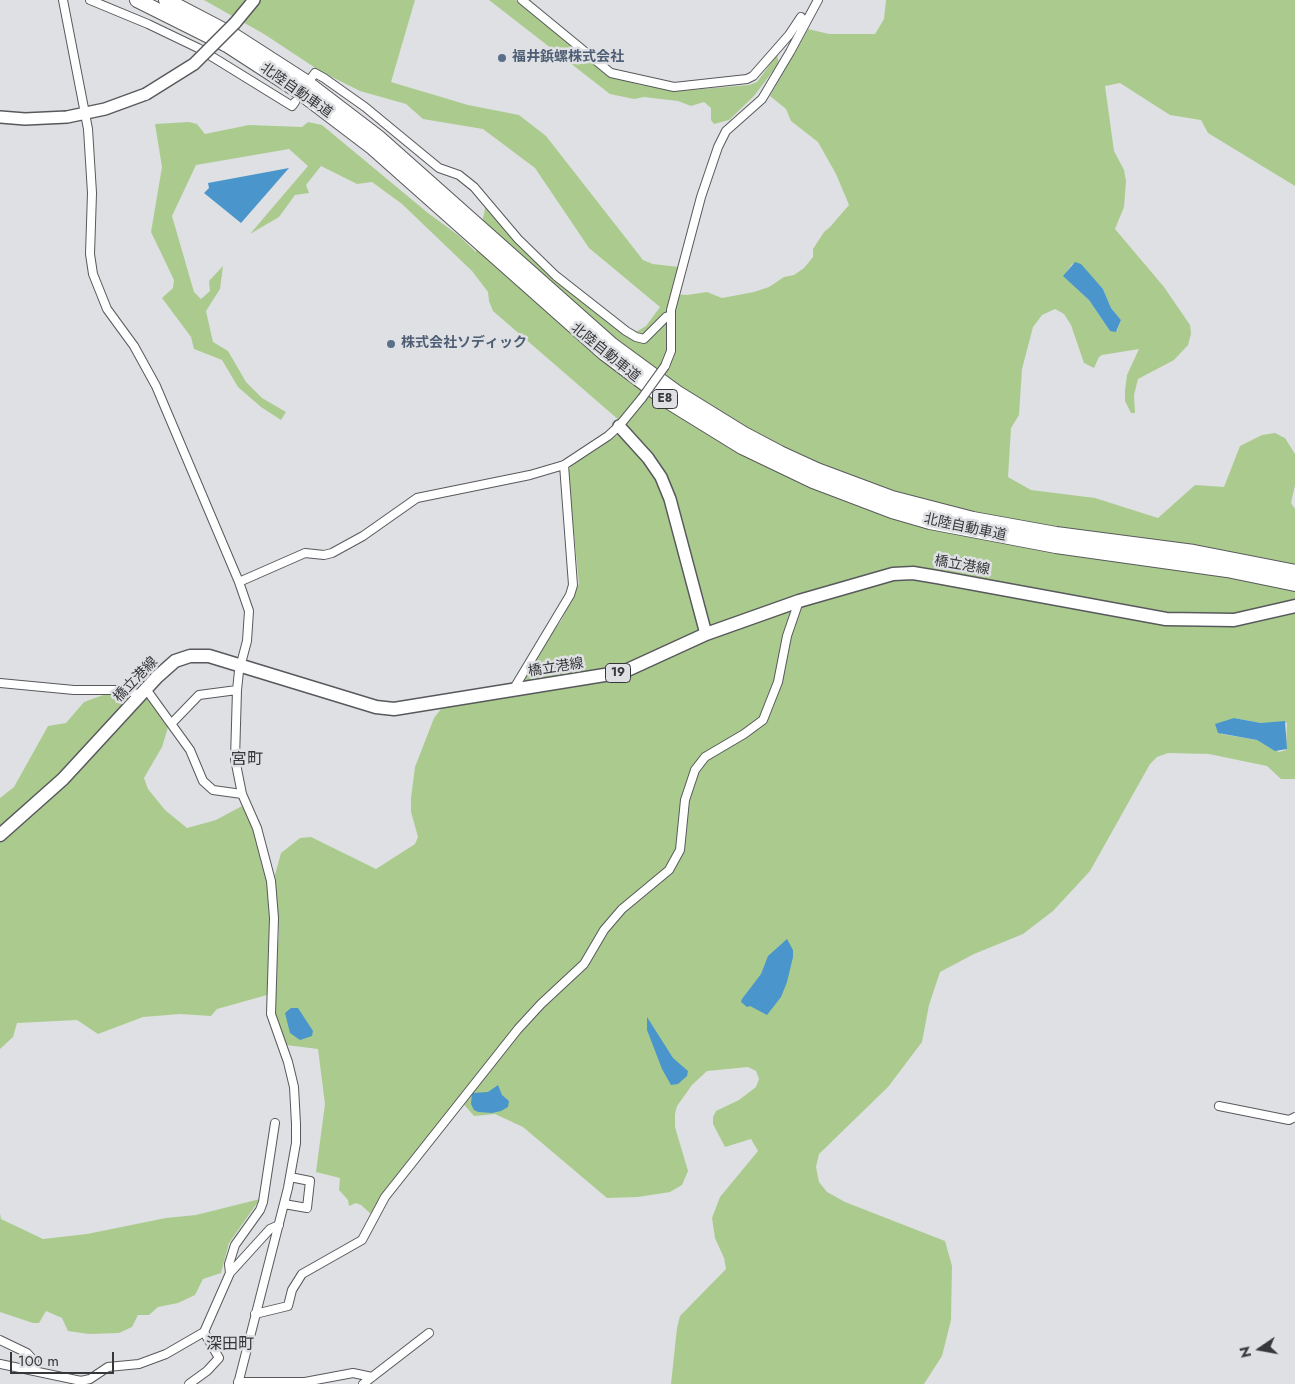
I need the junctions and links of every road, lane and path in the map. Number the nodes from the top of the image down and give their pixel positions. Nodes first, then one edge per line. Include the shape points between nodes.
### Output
1 (63, 0) edge
2 (90, 0) edge
3 (136, 0) edge
4 (166, 0) edge
5 (254, 0) edge
6 (522, 0) edge
7 (818, 0) edge
8 (801, 17) dead end
9 (312, 77) dead end
10 (295, 102) dead end
11 (86, 114) junction
12 (0, 117) edge
13 (671, 315) junction
14 (619, 426) junction
15 (564, 465) junction
16 (1295, 572) edge
17 (239, 582) junction
18 (1295, 584) edge
19 (799, 601) junction
20 (1295, 606) edge
21 (706, 634) junction
22 (240, 666) junction
23 (0, 683) edge
24 (237, 690) junction
25 (513, 690) junction
26 (144, 692) junction
27 (172, 723) junction
28 (242, 794) junction
29 (0, 835) edge
30 (1219, 1106) dead end
31 (1295, 1117) edge
32 (275, 1123) dead end
33 (313, 1172) dead end
34 (290, 1177) junction
35 (310, 1181) junction
36 (284, 1204) junction
37 (279, 1225) junction
38 (230, 1273) junction
39 (255, 1314) junction
40 (204, 1332) junction
41 (429, 1333) dead end
42 (0, 1340) edge
43 (0, 1364) edge
44 (35, 1370) junction
45 (372, 1377) junction
46 (85, 1381) edge
47 (238, 1383) edge
48 (99, 1384) edge
49 (189, 1384) edge
50 (364, 1384) edge

1 - 11 street
2 - 10 street via 173,36 224,63 292,106
3 - 18 highway, 北陸自動車道 / E8 via 227,45 298,91 373,148 604,353 669,402 742,447 821,484 930,522 1038,543 1227,570
4 - 16 highway, 北陸自動車道 / E8 via 233,35 336,104 378,136 612,345 676,392 766,446 854,485 933,510 1048,532 1231,558
5 - 11 street, bridge via 194,64 146,94
6 - 8 street via 611,73 674,87 753,76
7 - 13 street via 762,99 726,132 718,147 687,245
9 - 13 street via 315,73 324,78 439,168 459,176 474,187 518,239 556,276 636,338 644,339
11 - 12 street via 46,118
11 - 17 street via 92,193 90,254 93,274 107,309 134,346 156,386
13 - 14 street, bridge via 671,351 665,366
14 - 15 street
14 - 21 street via 648,458 670,498
15 - 17 street via 418,498 332,553 305,553
15 - 25 street via 573,585 566,603
17 - 22 street via 249,611 247,641
19 - 20 main road, 橋立港線 / 19 via 867,580 912,573 1166,620 1234,620
19 - 21 main road, 橋立港線 / 19
19 - 39 street via 787,636 778,682 763,720 705,758 695,770 685,800 683,833 673,864 622,909 604,930 584,964 518,1029 385,1197 362,1240 302,1274 292,1290 288,1306
21 - 25 main road, 橋立港線 / 19 via 623,672
22 - 24 street
22 - 25 main road, 橋立港線 / 19 via 376,707 394,709
22 - 26 main road, 橋立港線 / 19 via 209,656 190,656 175,661
23 - 26 street
24 - 27 street via 198,695
24 - 28 street via 234,746
26 - 27 street
26 - 29 main road, 橋立港線 / 19 via 63,780
27 - 28 street via 208,786 221,792
28 - 34 street via 267,861 273,897 271,1014 288,1062 295,1103 296,1144
30 - 31 street via 1289,1120
32 - 38 street via 263,1202 234,1245
33 - 35 street
34 - 35 street
34 - 36 street
35 - 36 street via 307,1208
36 - 37 street
37 - 38 street via 266,1233
37 - 39 street
38 - 40 street
39 - 47 street
40 - 46 street via 166,1354 139,1364 108,1367
40 - 49 street via 220,1358
41 - 45 street
42 - 44 street via 27,1353 34,1361
43 - 44 street
44 - 46 street
45 - 47 street via 353,1373 305,1382
45 - 50 street
46 - 48 street

